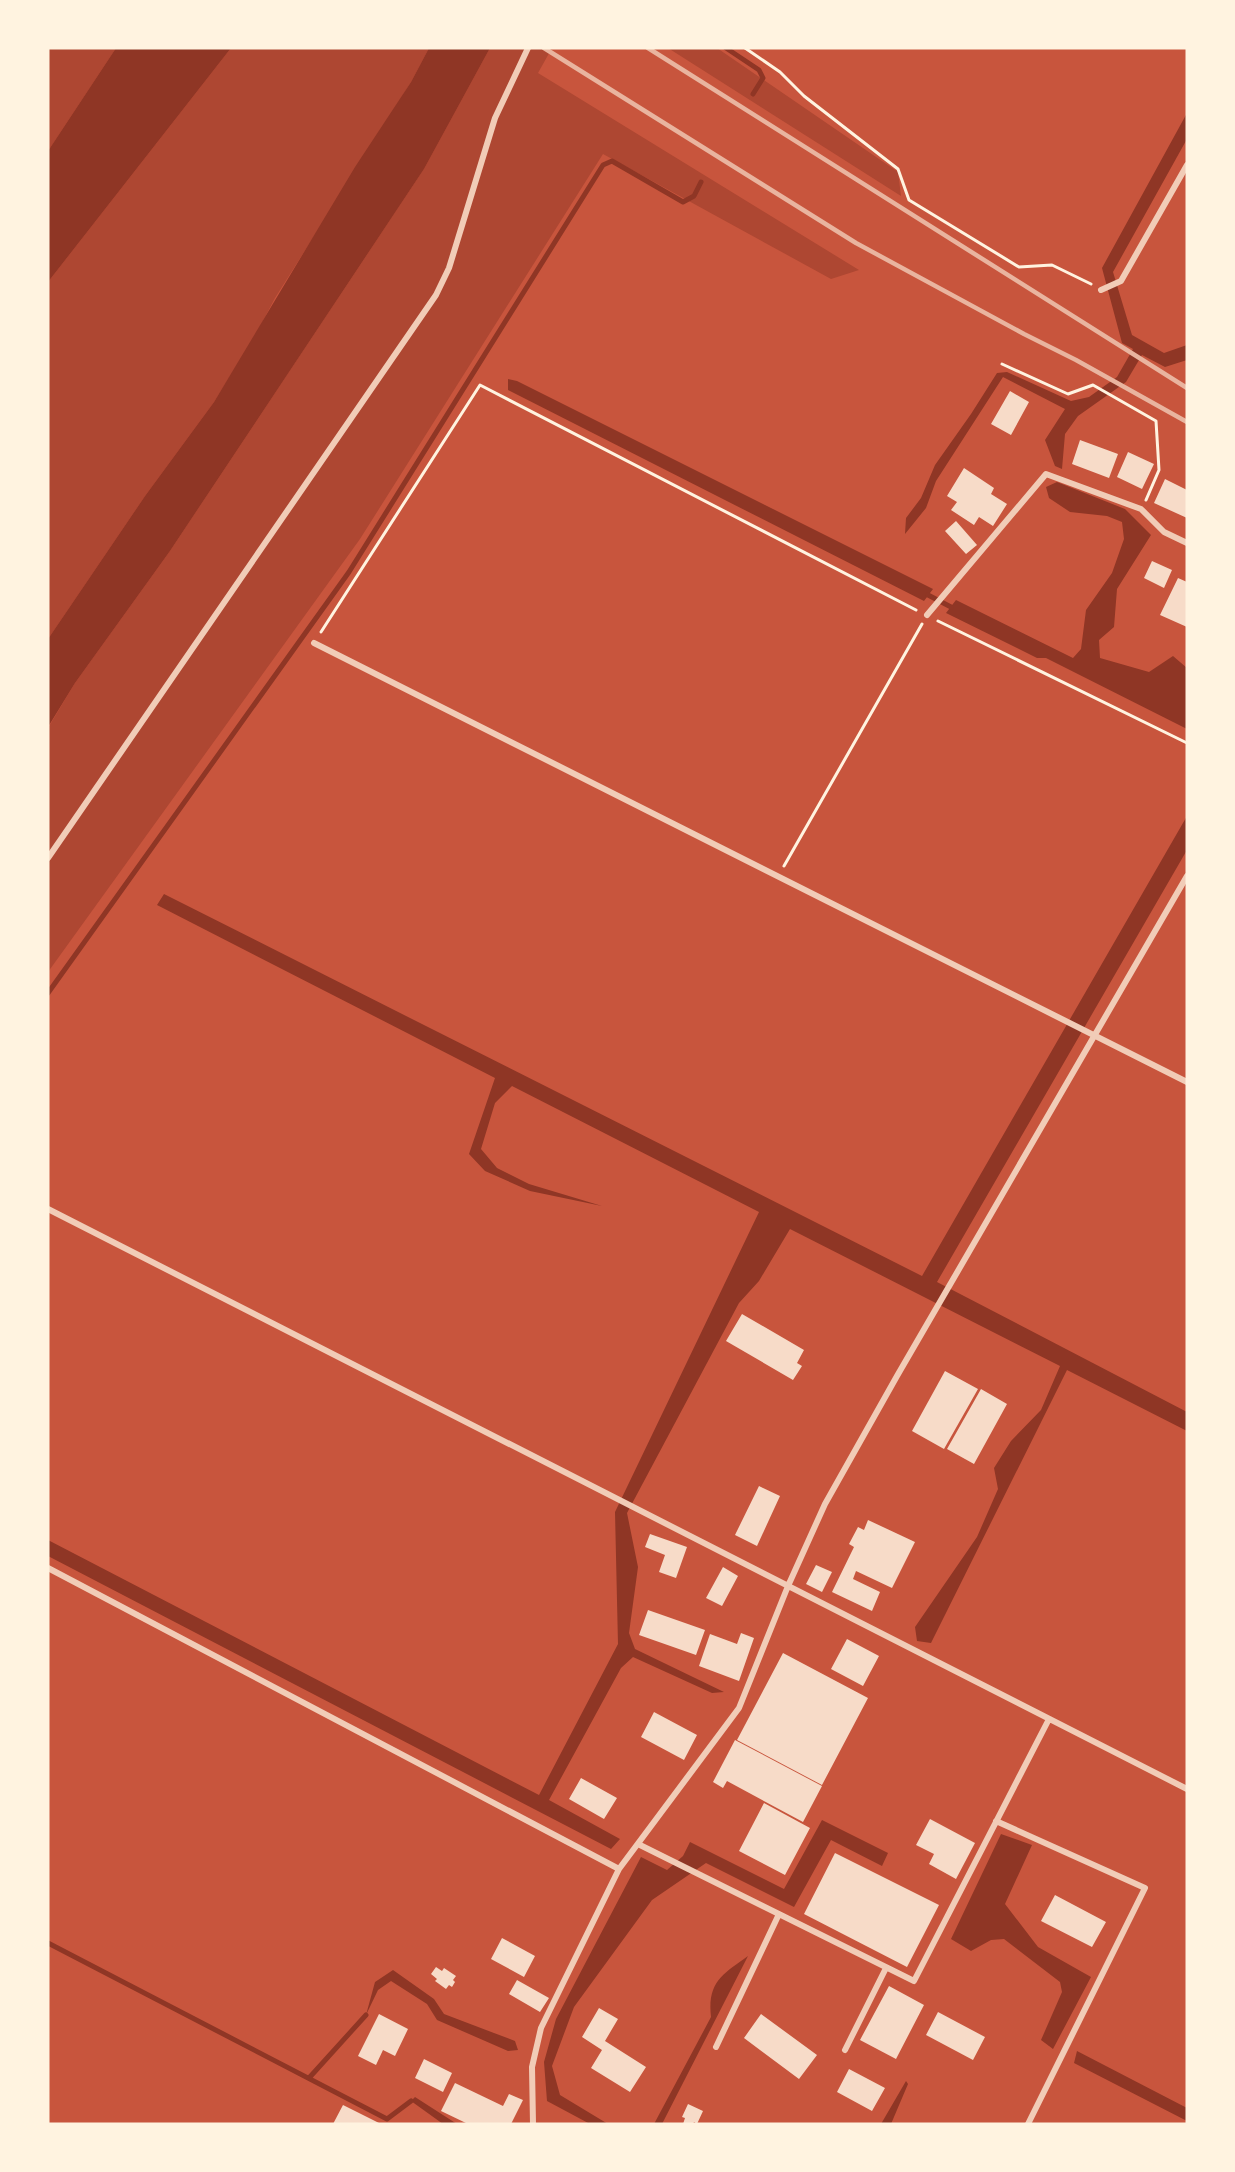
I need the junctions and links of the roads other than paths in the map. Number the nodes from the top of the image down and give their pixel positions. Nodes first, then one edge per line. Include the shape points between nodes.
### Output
1 (528, 48) edge
2 (1187, 165) edge
3 (1101, 290) road end
4 (1187, 543) edge
5 (927, 615) road end
6 (314, 642) road end
7 (48, 858) edge
8 (1187, 876) edge
9 (1095, 1036) junction
10 (1187, 1082) edge
11 (48, 1209) edge
12 (48, 1568) edge
13 (788, 1586) junction
14 (1049, 1719) junction
15 (1187, 1789) edge
16 (996, 1821) junction
17 (638, 1844) junction
18 (619, 1869) junction
19 (779, 1914) junction
20 (886, 1968) junction
21 (716, 2047) dead end
22 (845, 2050) dead end
23 (533, 2124) edge
24 (1028, 2124) edge

1 - 7 street via 495,117 449,268 436,295
2 - 3 street via 1121,281
4 - 5 street via 1164,532 1141,509 1046,474
6 - 9 street
8 - 9 street
9 - 10 street
9 - 13 street via 825,1504
11 - 13 street
12 - 18 street
13 - 14 street
13 - 17 street via 739,1708
14 - 15 street
14 - 16 street
16 - 20 street via 914,1981
16 - 24 street via 1145,1888
17 - 18 street
17 - 19 street
18 - 23 street via 541,2028 532,2067
19 - 20 street
19 - 21 street
20 - 22 street

